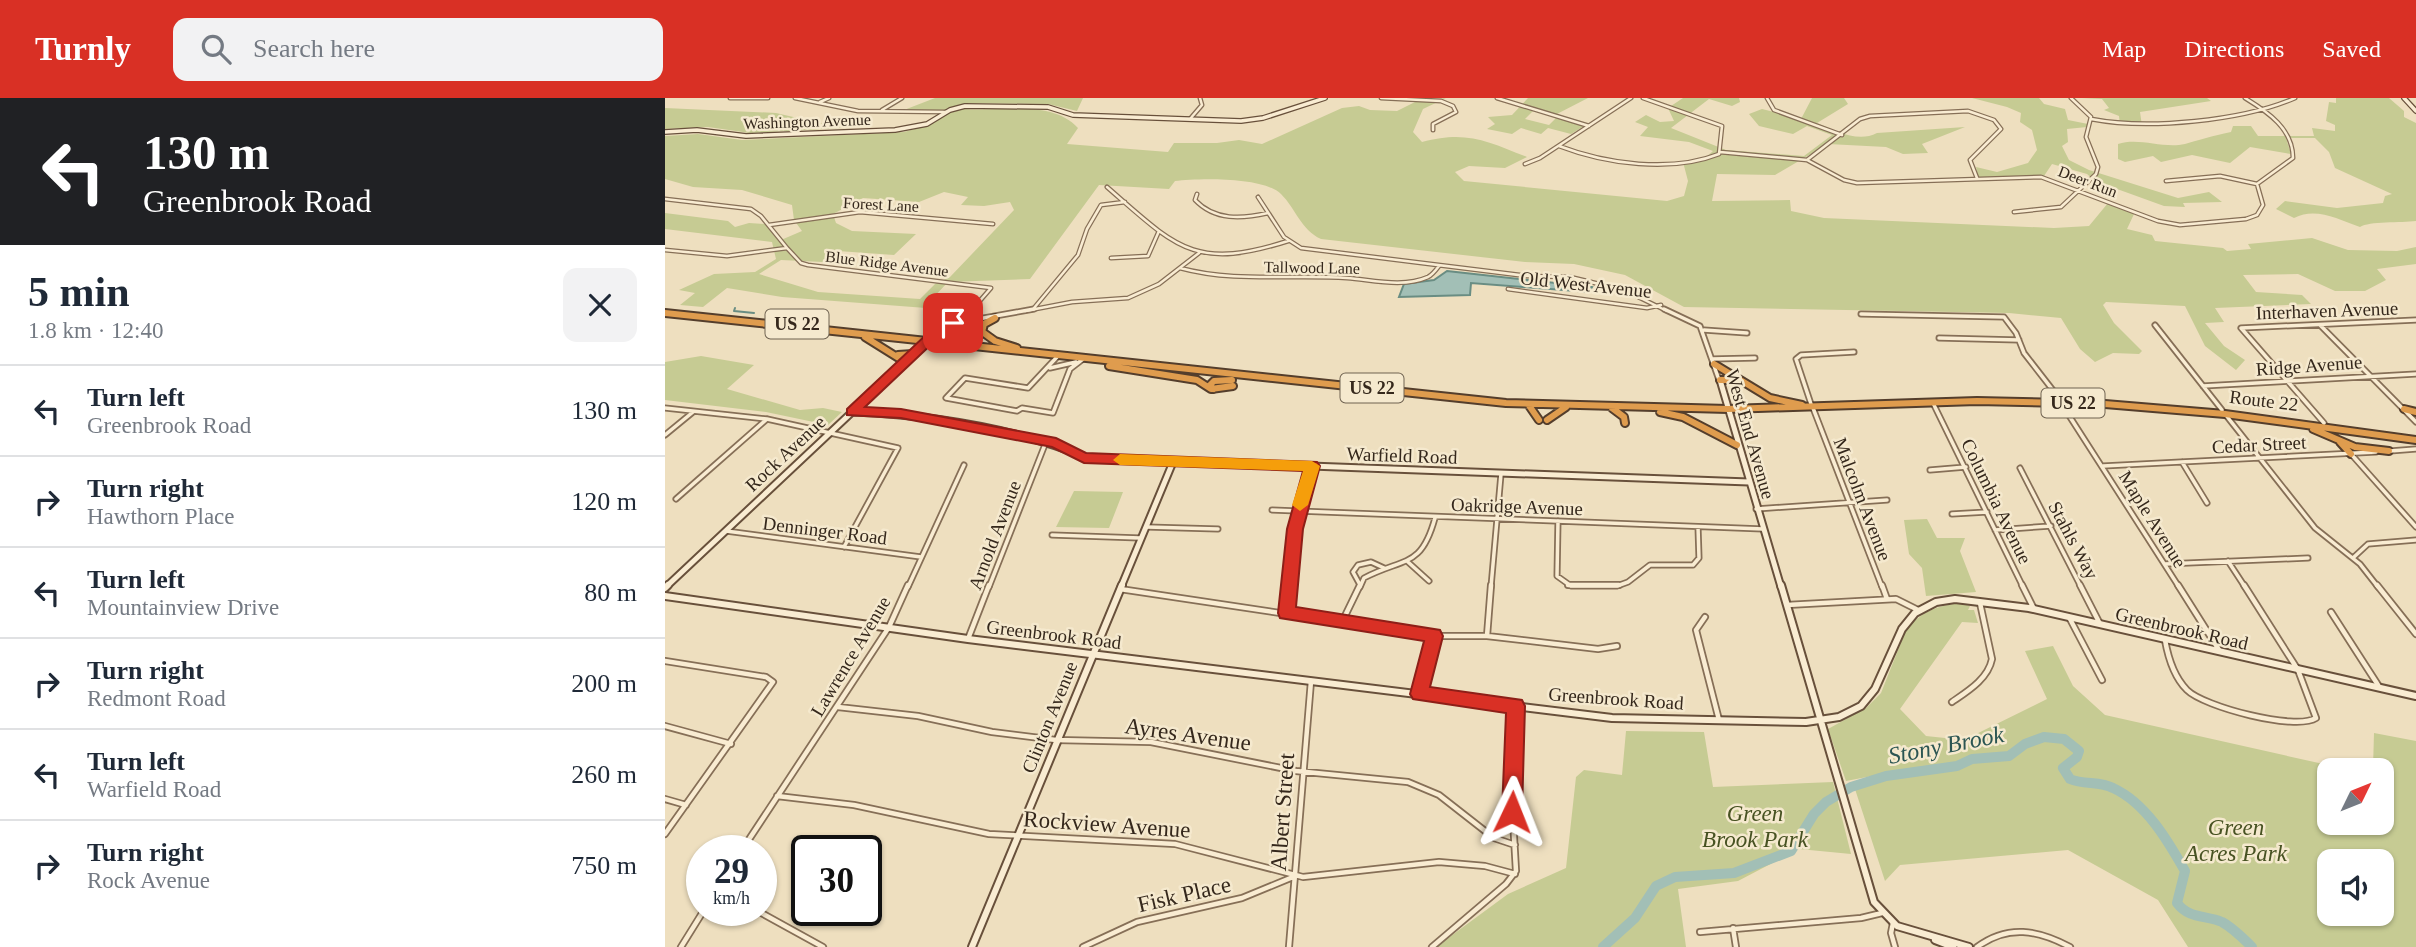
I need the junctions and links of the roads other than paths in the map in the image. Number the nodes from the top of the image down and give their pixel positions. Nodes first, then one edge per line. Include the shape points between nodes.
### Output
1 (730, 98) edge
2 (768, 98) edge
3 (795, 98) edge
4 (829, 98) edge
5 (902, 98) edge
6 (1200, 98) edge
7 (1325, 98) edge
8 (1381, 98) edge
9 (1497, 98) edge
10 (1631, 98) edge
11 (1643, 98) edge
12 (1767, 98) edge
13 (2071, 98) edge
14 (2245, 98) edge
15 (2295, 98) edge
16 (2404, 98) edge
17 (818, 102) junction
18 (2263, 109) junction
19 (2416, 109) edge
20 (880, 111) junction
21 (941, 113) junction
22 (1190, 118) junction
23 (2091, 119) junction
24 (1589, 126) junction
25 (1433, 130) dead end
26 (665, 132) edge
27 (1842, 135) junction
28 (1559, 146) junction
29 (1720, 152) junction
30 (1807, 160) junction
31 (1525, 164) dead end
32 (1977, 178) junction
33 (2166, 181) dead end
34 (2257, 184) junction
35 (1107, 187) dead end
36 (2079, 190) junction
37 (1197, 194) dead end
38 (1258, 197) dead end
39 (665, 199) edge
40 (1125, 202) junction
41 (2014, 212) dead end
42 (1268, 213) junction
43 (993, 224) dead end
44 (769, 225) junction
45 (1160, 232) junction
46 (1288, 242) junction
47 (787, 248) junction
48 (667, 251) edge
49 (1199, 253) junction
50 (1111, 258) dead end
51 (1439, 266) junction
52 (1180, 268) junction
53 (1508, 289) dead end
54 (1661, 305) junction
55 (1033, 310) junction
56 (665, 311) edge
57 (1861, 314) dead end
58 (995, 318) junction
59 (2416, 320) edge
60 (967, 321) junction
61 (2155, 325) dead end
62 (2320, 325) junction
63 (1704, 330) junction
64 (982, 332) junction
65 (1747, 333) dead end
66 (858, 334) junction
67 (1939, 338) dead end
68 (928, 340) junction
69 (2019, 340) junction
70 (1018, 348) junction
71 (1854, 352) dead end
72 (913, 354) junction
73 (897, 355) junction
74 (1057, 357) junction
75 (1755, 358) dead end
76 (1081, 361) junction
77 (1098, 361) junction
78 (1713, 361) junction
79 (905, 362) junction
80 (1048, 368) junction
81 (2416, 374) edge
82 (2371, 375) junction
83 (1720, 380) junction
84 (1276, 381) junction
85 (1740, 381) junction
86 (2288, 381) junction
87 (1233, 386) dead end
88 (2203, 386) junction
89 (1215, 389) junction
90 (2060, 400) junction
91 (1933, 403) junction
92 (1527, 404) junction
93 (1802, 405) junction
94 (1567, 406) junction
95 (1812, 406) junction
96 (1728, 407) junction
97 (665, 408) edge
98 (1611, 408) junction
99 (1632, 409) junction
100 (2404, 409) joint
101 (694, 411) junction
102 (852, 412) junction
103 (2223, 412) junction
104 (2415, 417) edge
105 (767, 419) junction
106 (1625, 423) dead end
107 (2290, 423) junction
108 (2324, 424) junction
109 (1733, 430) junction
110 (830, 433) junction
111 (665, 435) edge
112 (1723, 437) junction
113 (2416, 438) edge
114 (2337, 439) junction
115 (1046, 441) junction
116 (1738, 445) junction
117 (2416, 449) edge
118 (2389, 451) junction
119 (2351, 454) junction
120 (2258, 457) junction
121 (1173, 462) junction
122 (2182, 462) junction
123 (964, 465) dead end
124 (1312, 466) junction
125 (2103, 466) junction
126 (1966, 467) junction
127 (2020, 468) dead end
128 (1930, 470) dead end
129 (1501, 473) junction
130 (1749, 482) junction
131 (676, 499) dead end
132 (1887, 500) dead end
133 (1850, 502) junction
134 (2207, 503) dead end
135 (1756, 509) junction
136 (1272, 510) dead end
137 (1299, 511) junction
138 (1987, 512) junction
139 (1952, 514) dead end
140 (1435, 518) junction
141 (1495, 519) junction
142 (1558, 521) junction
143 (1145, 526) junction
144 (2051, 526) junction
145 (1698, 527) junction
146 (2416, 527) edge
147 (1218, 529) dead end
148 (1763, 529) junction
149 (1995, 530) junction
150 (725, 531) junction
151 (1052, 536) dead end
152 (1140, 538) junction
153 (2416, 540) edge
154 (844, 547) junction
155 (921, 557) junction
156 (2308, 558) dead end
157 (2353, 558) junction
158 (2228, 561) junction
159 (1408, 562) junction
160 (2165, 564) junction
161 (1385, 568) junction
162 (1429, 581) dead end
163 (1359, 583) junction
164 (665, 588) edge
165 (1119, 589) junction
166 (665, 596) edge
167 (1887, 599) junction
168 (1980, 601) junction
169 (1786, 605) junction
170 (1918, 610) junction
171 (2035, 611) junction
172 (2331, 612) dead end
173 (1286, 613) junction
174 (1705, 617) dead end
175 (2070, 619) junction
176 (1343, 620) junction
177 (2101, 626) junction
178 (889, 627) junction
179 (2416, 634) edge
180 (1434, 636) junction
181 (1487, 636) junction
182 (968, 639) junction
183 (2165, 640) junction
184 (1617, 646) dead end
185 (2220, 652) junction
186 (1092, 654) junction
187 (665, 661) edge
188 (2298, 670) junction
189 (1311, 680) junction
190 (2102, 680) dead end
191 (2379, 687) junction
192 (1419, 694) junction
193 (2416, 696) edge
194 (1952, 702) dead end
195 (1515, 706) junction
196 (838, 708) junction
197 (1719, 720) junction
198 (1820, 721) junction
199 (665, 726) edge
200 (1056, 740) junction
201 (731, 744) junction
202 (1303, 772) junction
203 (777, 796) junction
204 (665, 799) edge
205 (686, 805) junction
206 (665, 834) edge
207 (752, 835) edge
208 (1019, 835) junction
209 (1515, 845) junction
210 (1515, 874) junction
211 (1295, 876) junction
212 (1882, 913) junction
213 (777, 922) edge
214 (1893, 923) junction
215 (694, 926) edge
216 (1733, 928) junction
217 (1700, 932) dead end
218 (1922, 934) junction
219 (681, 947) edge
220 (823, 947) edge
221 (972, 947) edge
222 (1083, 947) edge
223 (1289, 947) edge
224 (1432, 947) edge
225 (1736, 947) edge
226 (1895, 947) edge
227 (1953, 947) edge
228 (1969, 947) edge
229 (1977, 947) edge
230 (2070, 947) edge

1 - 2 street
3 - 17 street
4 - 17 street
5 - 20 street
6 - 22 street via 1202,105
7 - 22 street, Washington Avenue via 1256,120
8 - 25 street via 1441,101 1453,106 1453,115 1433,124
9 - 24 street
10 - 24 street
11 - 29 street via 1722,126
12 - 27 street via 1774,110
13 - 23 street
14 - 18 street
15 - 18 street
16 - 19 street
17 - 20 street
18 - 23 street via 2149,125
18 - 34 street via 2294,148 2293,158
20 - 21 street
21 - 22 street, Washington Avenue via 956,108 1039,106 1073,115
21 - 26 street, Washington Avenue via 921,126 874,131 746,136 697,130
23 - 36 street via 2086,137 2098,169
24 - 28 street
27 - 30 street
27 - 32 street via 1869,116 1983,114 2001,131 1971,160
28 - 29 street, Deer Run via 1583,156 1632,162 1709,159
28 - 31 street
29 - 30 street, Deer Run
30 - 32 street, Deer Run via 1857,183
32 - 36 street, Deer Run via 2041,177
33 - 34 street via 2220,176
34 - 36 street, Deer Run via 2263,205 2257,215 2194,226 2158,221
35 - 40 street
36 - 41 street via 2056,209
37 - 42 street via 1198,204 1224,216
38 - 42 street
39 - 44 street, Blue Ridge Avenue via 748,208
40 - 45 street
40 - 55 street via 1102,203 1079,254
42 - 46 street
43 - 44 street, Forest Lane via 860,212
44 - 47 street, Blue Ridge Avenue
45 - 49 street via 1182,249
45 - 50 street via 1147,257
46 - 49 street via 1245,256
46 - 51 street via 1311,250
47 - 48 street via 727,256
47 - 60 street, Blue Ridge Avenue via 808,265 992,289
49 - 52 street, Rock Avenue
51 - 52 street, Tallwood Lane via 1429,277 1392,283 1252,278
51 - 54 street via 1570,277
52 - 55 street, Rock Avenue via 1128,298
53 - 54 street, Old West Avenue via 1647,308
54 - 63 street
55 - 58 street, Rock Avenue
56 - 66 highway, US 22
56 - 68 highway, US 22
57 - 69 street, Maple Avenue via 2004,317
58 - 60 street, Rock Avenue
58 - 64 highway via 984,324
59 - 62 street, Interhaven Avenue
60 - 64 highway
60 - 68 street, Rock Avenue via 944,327
61 - 88 street
62 - 82 street
62 - 86 street, Interhaven Avenue via 2241,329
63 - 65 street
63 - 78 street, West End Avenue
64 - 70 highway
66 - 68 highway, US 22
66 - 73 highway
67 - 69 street
68 - 70 highway, US 22
68 - 72 street, Rock Avenue
68 - 74 highway, US 22
69 - 90 street, Maple Avenue via 2024,354
70 - 96 highway, US 22 via 1425,393
71 - 95 street, Malcolm Avenue via 1796,359
72 - 73 highway
72 - 79 street, Rock Avenue
73 - 79 highway
74 - 76 highway, US 22
74 - 80 street
75 - 78 street
76 - 77 highway, US 22
76 - 80 street
76 - 80 street via 1070,369 1053,413 946,398 965,378 1028,388
77 - 84 highway, US 22
77 - 89 highway via 1123,370 1197,380
78 - 83 street, West End Avenue
78 - 85 highway
79 - 102 street, Rock Avenue
81 - 82 street, Ridge Avenue
82 - 86 street, Ridge Avenue
82 - 100 street
83 - 85 highway
83 - 96 street, West End Avenue
84 - 89 highway via 1218,380 1210,384
84 - 92 highway, US 22
85 - 93 highway via 1770,398
86 - 88 street, Ridge Avenue
86 - 108 street
87 - 89 highway
88 - 103 street
90 - 91 highway, US 22
90 - 95 highway, US 22 via 1969,398
90 - 103 highway, US 22
90 - 103 highway, Route 22 / US 22
90 - 125 street, Maple Avenue
91 - 95 highway, US 22
91 - 126 street, Columbia Avenue
92 - 94 highway, US 22
92 - 94 highway via 1543,420
93 - 95 highway, US 22
93 - 96 highway, US 22
94 - 98 highway, US 22
95 - 96 highway, US 22
95 - 133 street, Malcolm Avenue
96 - 99 highway, US 22
96 - 109 street, West End Avenue
97 - 101 street
98 - 99 highway, US 22
98 - 106 highway via 1624,416
99 - 112 highway via 1676,415
100 - 104 highway
101 - 105 street
101 - 111 street
102 - 110 street, Rock Avenue
102 - 115 street, Warfield Road via 901,414
103 - 107 highway, US 22
103 - 108 highway, Route 22 / US 22
103 - 120 street
105 - 110 street
105 - 131 street
107 - 113 highway, US 22
107 - 114 highway
108 - 113 highway, Route 22 / US 22
109 - 112 highway
109 - 116 street, West End Avenue
110 - 150 street, Rock Avenue
110 - 154 street via 898,447
112 - 116 highway
114 - 118 highway via 2363,449
114 - 119 highway
115 - 121 street, Warfield Road via 1084,458
115 - 182 street, Arnold Avenue
116 - 130 street, West End Avenue
117 - 118 street, Cedar Street
118 - 119 street, Cedar Street
119 - 120 street, Cedar Street
119 - 146 street
120 - 122 street, Cedar Street
120 - 157 street via 2315,528
121 - 124 street, Warfield Road
121 - 143 street, Clinton Avenue
122 - 125 street, Cedar Street
122 - 134 street
123 - 155 street, Lawrence Avenue
124 - 129 street, Warfield Road
124 - 137 street
125 - 160 street, Maple Avenue
126 - 128 street
126 - 138 street, Columbia Avenue
127 - 144 street, Stahls Way
129 - 130 street, Warfield Road
129 - 141 street
130 - 135 street, West End Avenue
132 - 133 street
133 - 135 street
133 - 167 street, Malcolm Avenue
135 - 148 street, West End Avenue
136 - 137 street, Oakridge Avenue
137 - 140 street, Oakridge Avenue
137 - 173 street
138 - 139 street
138 - 149 street, Columbia Avenue
140 - 141 street, Oakridge Avenue
140 - 159 street via 1428,546
141 - 142 street, Oakridge Avenue
141 - 181 street
142 - 145 street, Oakridge Avenue
142 - 145 street via 1557,576 1571,586 1624,584 1650,565 1693,565 1699,558
143 - 147 street
143 - 152 street, Clinton Avenue
144 - 149 street
144 - 177 street, Stahls Way
145 - 148 street, Oakridge Avenue
148 - 169 street, West End Avenue
149 - 171 street, Columbia Avenue
150 - 154 street, Denninger Road
150 - 164 street, Rock Avenue
151 - 152 street
152 - 165 street, Clinton Avenue
153 - 157 street via 2368,544
154 - 155 street, Denninger Road
155 - 178 street, Lawrence Avenue
156 - 158 street
157 - 179 street
158 - 160 street
158 - 188 street
159 - 161 street
159 - 162 street
160 - 185 street, Maple Avenue
161 - 163 street
161 - 163 street via 1371,562 1358,565 1353,572
163 - 176 street
165 - 173 street
165 - 186 street, Clinton Avenue
166 - 178 street, Greenbrook Road
167 - 169 street
167 - 170 street via 1902,600
168 - 170 street, Greenbrook Road via 1947,600
168 - 171 street, Greenbrook Road
168 - 194 street via 1992,666 1983,680
169 - 198 street, West End Avenue
170 - 198 street, Greenbrook Road via 1902,626 1883,678 1871,696 1849,712
171 - 175 street, Greenbrook Road
172 - 191 street
173 - 176 street
174 - 197 street via 1696,630
175 - 177 street, Greenbrook Road
175 - 190 street
176 - 180 street
177 - 183 street, Greenbrook Road
178 - 182 street, Greenbrook Road
178 - 196 street, Lawrence Avenue
180 - 181 street
180 - 192 street
181 - 184 street via 1598,649
182 - 186 street, Greenbrook Road
183 - 185 street, Greenbrook Road
183 - 188 street via 2170,663 2193,695 2308,723 2317,712
185 - 188 street, Greenbrook Road
186 - 189 street, Greenbrook Road
186 - 200 street, Clinton Avenue
187 - 201 street via 773,682
188 - 191 street, Greenbrook Road
189 - 192 street, Greenbrook Road
189 - 202 street, Albert Street
191 - 193 street, Greenbrook Road
192 - 195 street, Greenbrook Road
195 - 197 street, Greenbrook Road via 1621,719
195 - 209 street
196 - 200 street, Ayres Avenue via 918,716
196 - 203 street, Lawrence Avenue
197 - 198 street, Greenbrook Road
198 - 212 street, West End Avenue via 1872,896
199 - 201 street
200 - 202 street, Ayres Avenue via 1151,742
200 - 208 street, Clinton Avenue
201 - 205 street
202 - 209 street, Ayres Avenue via 1425,787 1495,838
202 - 211 street, Albert Street
203 - 207 street, Lawrence Avenue
203 - 208 street, Rockview Avenue via 854,805 977,832
204 - 205 street
205 - 206 street
208 - 211 street, Rockview Avenue via 1175,844
208 - 221 street, Clinton Avenue
209 - 210 street
210 - 211 street, Rockview Avenue via 1439,862
210 - 224 street
211 - 222 street, Fisk Place via 1242,898 1137,922
211 - 223 street, Albert Street
212 - 214 street, West End Avenue
212 - 216 street
213 - 220 street
214 - 218 street, West End Avenue
214 - 226 street
215 - 219 street
216 - 217 street
216 - 225 street
218 - 227 street, West End Avenue
218 - 228 street, West End Avenue
229 - 230 street via 1992,935 2022,930

